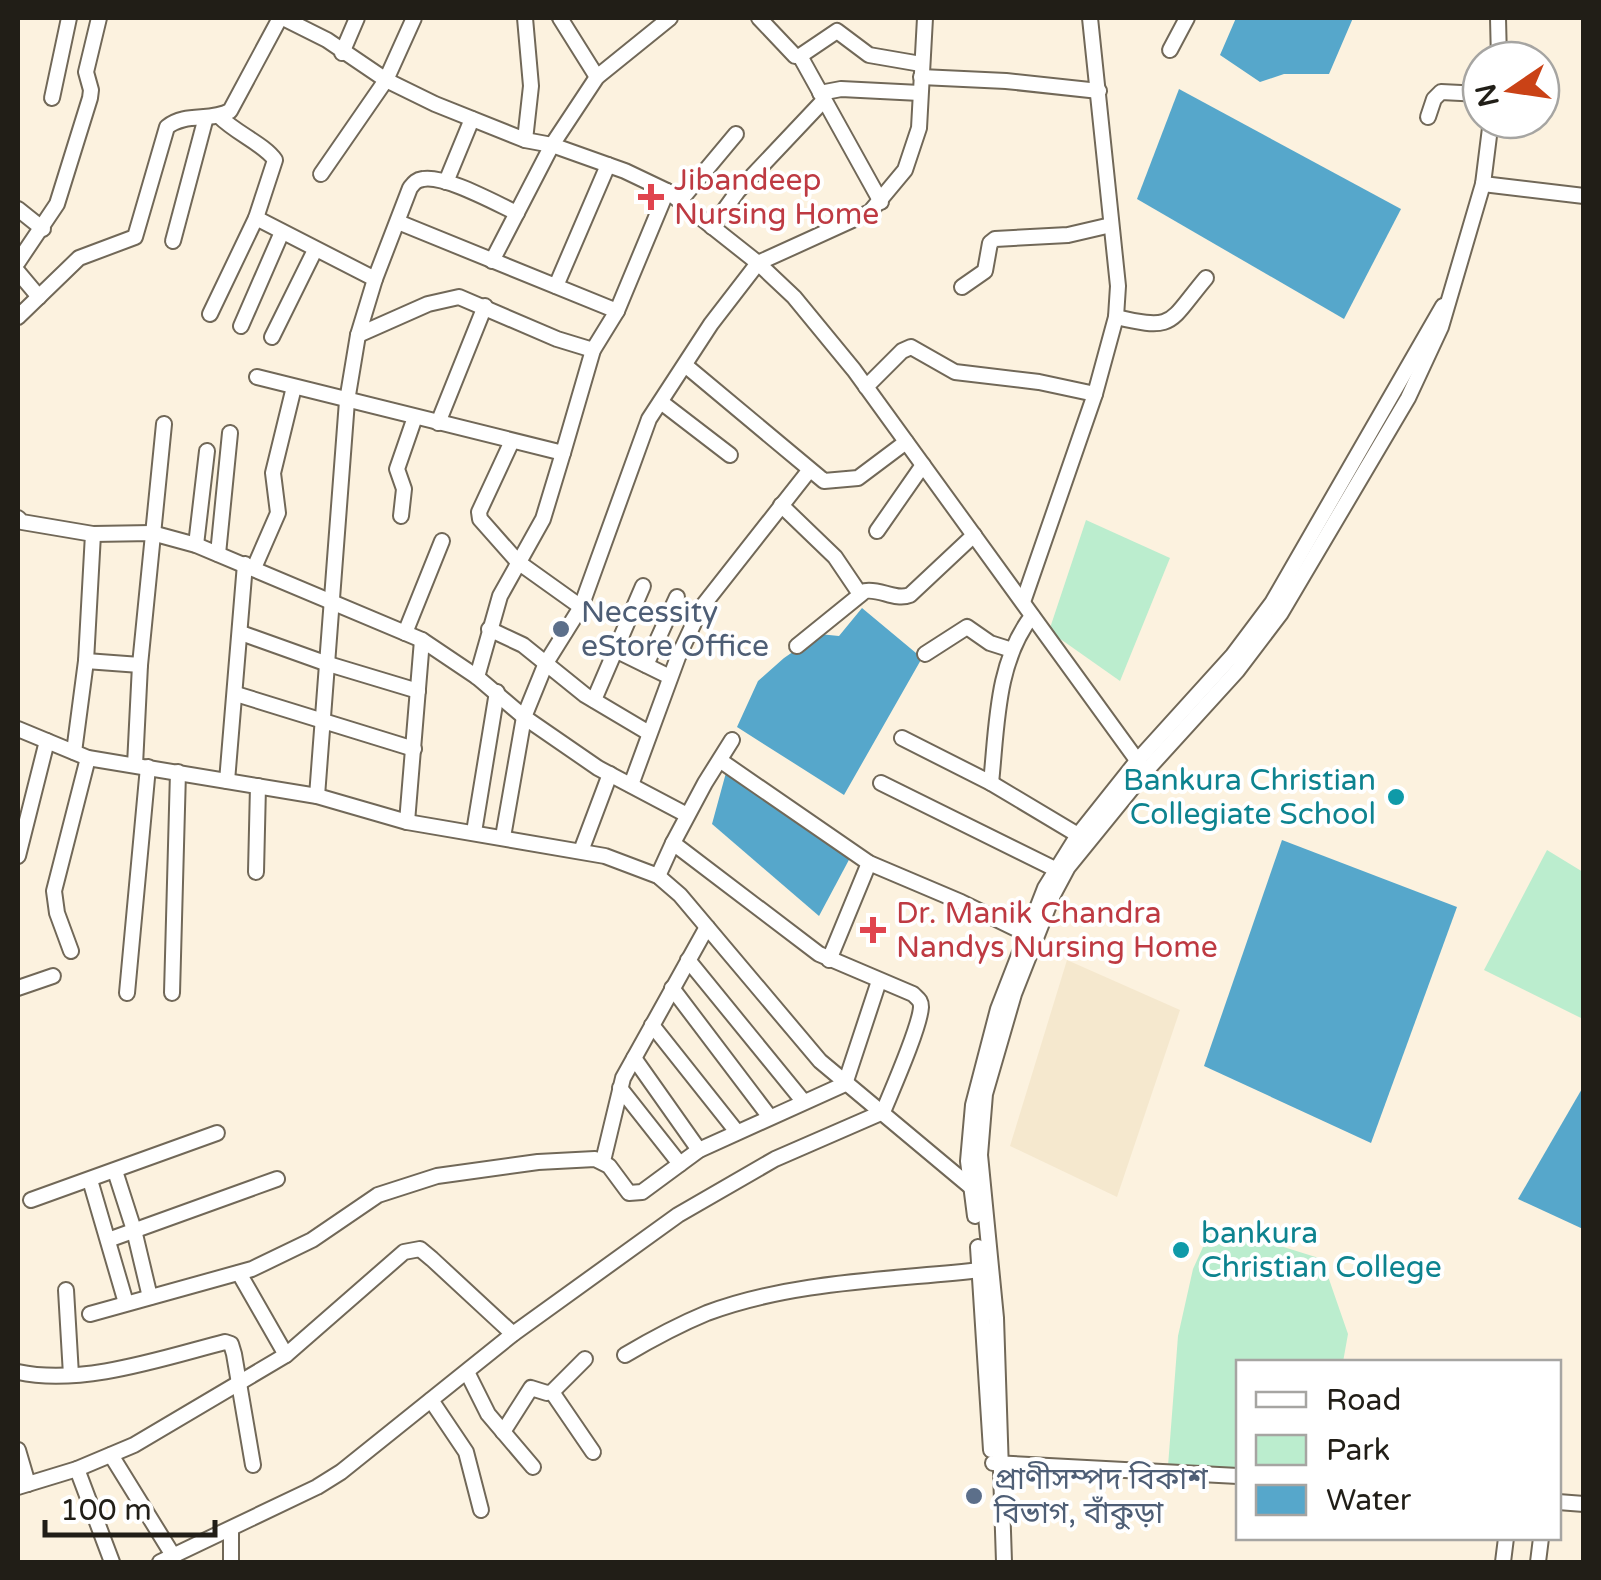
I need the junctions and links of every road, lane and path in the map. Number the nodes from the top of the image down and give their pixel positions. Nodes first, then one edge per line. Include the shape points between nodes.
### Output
1 (70, 18) edge
2 (99, 18) edge
3 (282, 18) edge
4 (309, 18) edge
5 (357, 18) edge
6 (414, 18) edge
7 (525, 18) edge
8 (670, 18) edge
9 (759, 18) edge
10 (842, 18) edge
11 (925, 18) edge
12 (1090, 18) edge
13 (1187, 18) edge
14 (564, 20) edge
15 (830, 33) junction
16 (327, 40) junction
17 (1170, 50) dead end
18 (342, 52) junction
19 (800, 56) junction
20 (597, 77) junction
21 (921, 78) junction
22 (386, 80) junction
23 (1099, 91) junction
24 (1461, 93) edge
25 (822, 97) junction
26 (52, 98) dead end
27 (1428, 116) dead end
28 (213, 117) junction
29 (472, 119) junction
30 (736, 134) dead end
31 (525, 140) junction
32 (1489, 140) edge
33 (552, 144) junction
34 (608, 165) junction
35 (321, 174) dead end
36 (446, 182) junction
37 (1483, 184) junction
38 (674, 196) junction
39 (1584, 196) edge
40 (880, 202) junction
41 (18, 208) edge
42 (517, 212) junction
43 (256, 218) junction
44 (398, 222) junction
45 (1110, 225) junction
46 (712, 226) junction
47 (44, 228) junction
48 (282, 232) junction
49 (173, 241) dead end
50 (315, 250) junction
51 (492, 261) junction
52 (18, 262) edge
53 (758, 263) junction
54 (18, 272) edge
55 (1206, 278) dead end
56 (375, 279) junction
57 (556, 286) junction
58 (962, 287) dead end
59 (38, 297) junction
60 (485, 306) junction
61 (617, 311) junction
62 (210, 314) dead end
63 (18, 317) edge
64 (1116, 317) junction
65 (241, 326) dead end
66 (358, 335) junction
67 (272, 337) dead end
68 (593, 350) junction
69 (684, 365) junction
70 (257, 377) dead end
71 (866, 386) junction
72 (294, 387) junction
73 (1094, 394) junction
74 (347, 401) junction
75 (660, 402) junction
76 (415, 418) junction
77 (438, 423) junction
78 (164, 424) dead end
79 (230, 433) dead end
80 (512, 441) junction
81 (906, 442) junction
82 (207, 451) dead end
83 (563, 453) junction
84 (730, 455) dead end
85 (923, 465) junction
86 (808, 472) junction
87 (782, 505) junction
88 (401, 516) dead end
89 (18, 518) edge
90 (877, 531) dead end
91 (152, 533) junction
92 (93, 534) junction
93 (974, 535) junction
94 (442, 541) dead end
95 (196, 546) junction
96 (218, 554) junction
97 (518, 562) junction
98 (250, 566) junction
99 (643, 586) dead end
100 (860, 594) junction
101 (677, 597) dead end
102 (330, 602) junction
103 (581, 606) junction
104 (1028, 609) junction
105 (489, 630) junction
106 (241, 633) junction
107 (405, 633) junction
108 (422, 640) junction
109 (797, 646) dead end
110 (616, 650) junction
111 (1012, 650) junction
112 (925, 654) dead end
113 (86, 661) junction
114 (325, 664) junction
115 (546, 664) junction
116 (140, 665) junction
117 (646, 666) junction
118 (477, 677) junction
119 (670, 678) junction
120 (418, 691) junction
121 (496, 692) junction
122 (236, 694) junction
123 (594, 700) junction
124 (524, 718) junction
125 (323, 721) junction
126 (18, 729) edge
127 (649, 733) junction
128 (902, 738) dead end
129 (47, 740) junction
130 (732, 740) dead end
131 (414, 750) junction
132 (81, 755) junction
133 (721, 761) junction
134 (141, 766) junction
135 (1141, 766) junction
136 (178, 772) junction
137 (610, 774) junction
138 (227, 781) junction
139 (881, 783) dead end
140 (990, 783) junction
141 (631, 784) junction
142 (258, 786) junction
143 (317, 796) junction
144 (687, 816) junction
145 (407, 822) junction
146 (474, 832) junction
147 (504, 836) junction
148 (1078, 836) junction
149 (673, 843) junction
150 (580, 852) junction
151 (18, 856) edge
152 (869, 862) junction
153 (1055, 869) junction
154 (256, 872) dead end
155 (658, 876) junction
156 (706, 927) junction
157 (1030, 936) junction
158 (72, 952) dead end
159 (688, 960) junction
160 (830, 960) junction
161 (52, 976) dead end
162 (879, 981) junction
163 (18, 988) edge
164 (672, 988) junction
165 (172, 992) dead end
166 (127, 993) dead end
167 (652, 1025) junction
168 (634, 1058) junction
169 (845, 1084) junction
170 (620, 1088) junction
171 (804, 1101) junction
172 (883, 1112) junction
173 (769, 1116) junction
174 (737, 1132) junction
175 (217, 1133) dead end
176 (700, 1150) junction
177 (603, 1162) junction
178 (680, 1164) junction
179 (114, 1171) junction
180 (90, 1180) junction
181 (277, 1180) dead end
182 (976, 1191) junction
183 (31, 1200) dead end
184 (134, 1230) junction
185 (108, 1240) junction
186 (981, 1270) junction
187 (239, 1274) junction
188 (66, 1290) dead end
189 (150, 1297) junction
190 (126, 1303) junction
191 (90, 1314) dead end
192 (513, 1334) junction
193 (286, 1355) junction
194 (625, 1355) dead end
195 (585, 1359) dead end
196 (18, 1372) edge
197 (467, 1372) junction
198 (71, 1374) junction
199 (239, 1384) junction
200 (552, 1392) junction
201 (431, 1400) junction
202 (503, 1432) junction
203 (18, 1450) edge
204 (593, 1452) dead end
205 (110, 1455) junction
206 (252, 1464) dead end
207 (996, 1464) junction
208 (77, 1468) junction
209 (533, 1468) dead end
210 (1236, 1476) edge
211 (23, 1486) edge
212 (481, 1510) dead end
213 (231, 1530) junction
214 (167, 1560) edge
215 (112, 1562) edge
216 (231, 1562) edge
217 (996, 1562) edge
218 (1004, 1562) edge

1 - 26 street
2 - 47 street via 86,72 90,98
3 - 16 street
3 - 28 street via 236,105
4 - 16 street
5 - 18 street
6 - 22 street
7 - 31 street via 531,86
8 - 20 street
9 - 19 street
10 - 15 street
11 - 21 street
12 - 23 street
13 - 17 street
14 - 20 street
15 - 19 street
15 - 21 street via 842,33 869,55
16 - 18 street
18 - 22 street
19 - 25 street
20 - 33 street
21 - 23 street
21 - 25 street
21 - 40 street via 914,150
22 - 29 street
22 - 35 street
23 - 45 street
24 - 27 street via 1441,92
25 - 40 street
25 - 46 street
28 - 43 street via 275,160
28 - 49 street
28 - 59 street via 182,118 167,127 135,237 79,258
29 - 31 street
29 - 36 street
30 - 38 street
31 - 33 street
32 - 37 street
33 - 34 street
33 - 42 street
34 - 38 street
34 - 57 street
36 - 42 street
36 - 44 street via 416,181
37 - 39 street
37 - 135 street via 1446,302 1289,579
38 - 46 street
38 - 61 street
40 - 53 street via 850,224
41 - 47 street
42 - 51 street
43 - 48 street
43 - 62 street
44 - 51 street
44 - 56 street
45 - 58 street via 995,239 985,271
45 - 64 street
46 - 53 street
47 - 52 street
48 - 50 street
48 - 65 street
50 - 56 street
50 - 67 street
51 - 57 street
53 - 69 street
53 - 71 street
54 - 59 street
55 - 64 street via 1168,322 1152,326
56 - 66 street
57 - 61 street
59 - 63 street
60 - 66 street via 448,297
60 - 68 street
60 - 77 street
61 - 68 street
64 - 73 street
66 - 74 street
68 - 83 street
69 - 75 street
69 - 86 street
70 - 72 street
71 - 73 street via 910,347 955,372
71 - 81 street
72 - 74 street
72 - 98 street via 273,472 277,520
73 - 104 street
74 - 76 street
74 - 102 street
75 - 84 street
75 - 103 street via 643,432
76 - 77 street
76 - 88 street via 397,468 404,489
77 - 80 street
78 - 91 street
79 - 96 street
80 - 83 street
80 - 97 street via 480,519
81 - 85 street
81 - 86 street via 858,478 829,482
82 - 95 street
83 - 97 street via 543,518
85 - 90 street
85 - 93 street
86 - 87 street
87 - 100 street via 834,556
87 - 119 street via 701,608
89 - 92 street
91 - 92 street
91 - 95 street
91 - 116 street
92 - 113 street
93 - 100 street via 910,596
93 - 104 street
94 - 107 street
95 - 96 street
96 - 98 street
97 - 103 street
97 - 105 street
98 - 102 street
98 - 106 street
99 - 110 street
100 - 109 street
101 - 117 street
102 - 107 street
102 - 114 street
103 - 115 street
104 - 111 street
104 - 135 street
105 - 115 street
105 - 118 street
106 - 114 street
106 - 122 street
107 - 108 street
108 - 118 street
108 - 120 street
110 - 117 street
110 - 123 street
111 - 112 street via 967,627
111 - 140 street
113 - 116 street
113 - 132 street
114 - 120 street
114 - 125 street
115 - 123 street
115 - 124 street
116 - 134 street
117 - 119 street
118 - 121 street
119 - 127 street
120 - 131 street
121 - 124 street
121 - 146 street
122 - 125 street
122 - 138 street
123 - 127 street
124 - 137 street
124 - 147 street
125 - 131 street
125 - 143 street
126 - 129 street
127 - 141 street
128 - 140 street
129 - 132 street
129 - 151 street
130 - 133 street
131 - 145 street
132 - 134 street
132 - 158 street via 54,891
133 - 144 street
133 - 152 street
134 - 136 street
134 - 166 street
135 - 148 street
135 - 157 street via 1068,867
136 - 138 street
136 - 165 street
137 - 141 street
137 - 150 street
138 - 142 street
139 - 153 street
140 - 148 street
141 - 144 street
142 - 143 street
142 - 154 street
143 - 145 street
144 - 149 street
145 - 146 street
146 - 147 street
147 - 150 street
148 - 153 street
149 - 155 street
149 - 160 street
150 - 155 street
152 - 157 street
152 - 160 street
153 - 157 street
155 - 156 street
156 - 159 street
156 - 169 street
157 - 182 street via 998,1010 973,1105 968,1144
159 - 164 street
159 - 171 street
160 - 162 street
161 - 163 street
162 - 169 street
162 - 172 street via 914,994 921,1007
164 - 167 street
164 - 173 street
167 - 168 street
167 - 174 street
168 - 170 street
168 - 176 street
169 - 171 street
169 - 172 street
170 - 177 street
170 - 178 street
171 - 173 street
172 - 182 street
172 - 192 street via 776,1159 678,1214
173 - 174 street
174 - 176 street
175 - 179 street
176 - 178 street
177 - 178 street via 634,1194
177 - 187 street via 538,1162 437,1176 358,1206 312,1240
179 - 180 street
179 - 184 street
180 - 183 street
180 - 185 street
181 - 184 street
182 - 186 street
182 - 207 street via 996,1318
184 - 185 street
184 - 189 street
185 - 190 street
186 - 194 street via 754,1299 667,1330
186 - 207 street
187 - 189 street
187 - 193 street
188 - 198 street
189 - 190 street
190 - 191 street
192 - 193 street via 432,1259 412,1249
192 - 197 street
193 - 199 street
195 - 200 street
196 - 198 street
197 - 201 street
197 - 202 street
198 - 199 street via 226,1342
199 - 205 street
199 - 206 street
200 - 202 street via 531,1388
200 - 204 street
201 - 212 street via 466,1452
201 - 213 street via 341,1472
202 - 209 street
203 - 211 street
205 - 208 street
205 - 214 street
207 - 210 street
207 - 217 street
207 - 218 street
208 - 211 street
208 - 215 street
213 - 214 street
213 - 216 street

